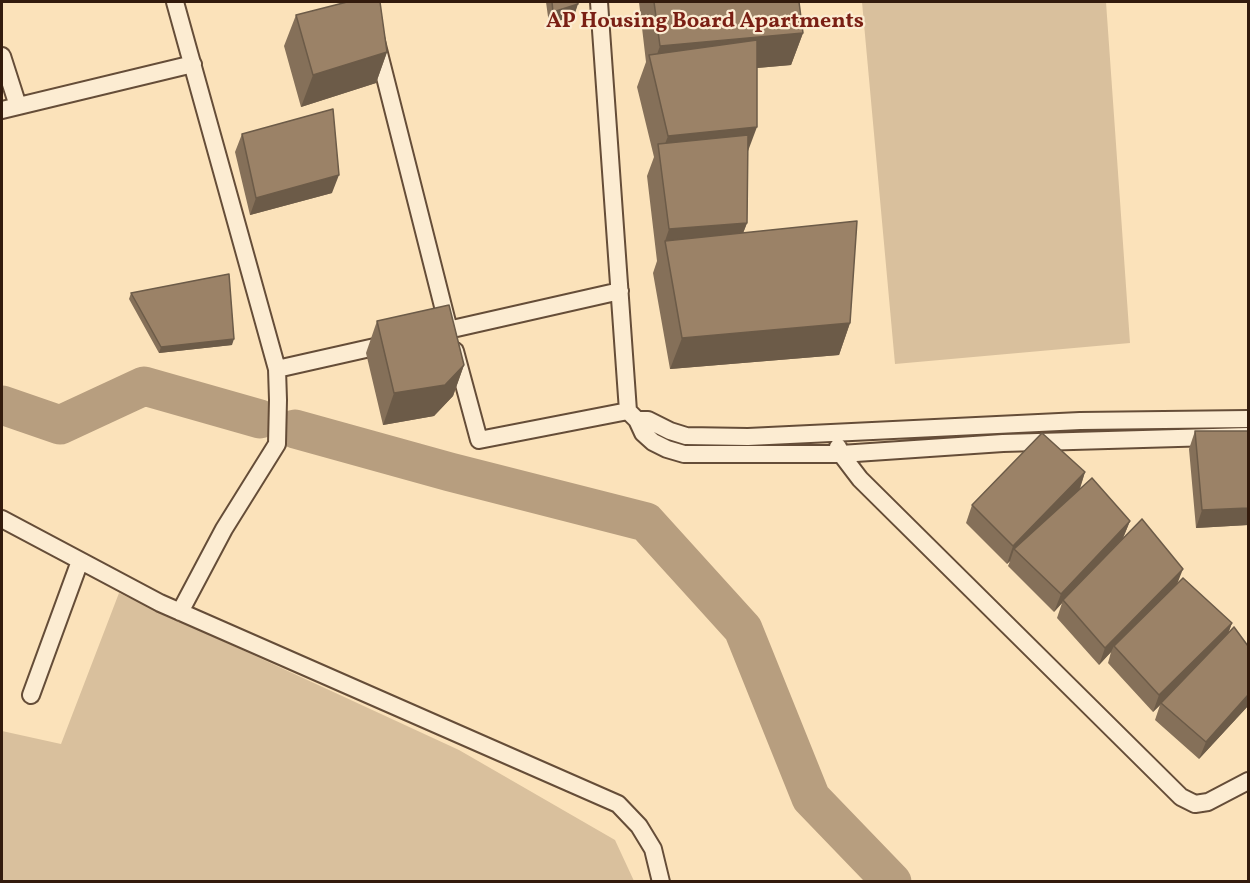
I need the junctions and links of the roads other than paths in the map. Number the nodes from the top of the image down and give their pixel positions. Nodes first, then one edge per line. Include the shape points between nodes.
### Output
1 (176, 2) edge
2 (366, 2) edge
3 (599, 2) edge
4 (2, 56) edge
5 (193, 64) junction
6 (10, 108) edge
7 (620, 291) junction
8 (449, 330) junction
9 (426, 335) edge
10 (403, 340) edge
11 (277, 369) junction
12 (633, 416) junction
13 (1248, 418) edge
14 (832, 432) junction
15 (1248, 436) edge
16 (841, 454) junction
17 (2, 519) edge
18 (80, 561) junction
19 (180, 612) junction
20 (31, 695) dead end
21 (1248, 781) edge
22 (661, 882) edge

1 - 5 street
2 - 8 street
3 - 7 street
4 - 6 street
5 - 6 street
5 - 11 street
7 - 8 street
7 - 12 street
8 - 9 street
8 - 12 street via 479,440
10 - 11 street
11 - 19 street via 277,444
12 - 14 street via 686,436
12 - 16 street via 653,442 684,454
13 - 14 street
14 - 16 street
15 - 16 street via 1003,443
16 - 21 street via 860,479 1182,797 1196,804 1208,802
17 - 18 street
18 - 19 street
18 - 20 street
19 - 22 street via 618,804 639,826 652,849

